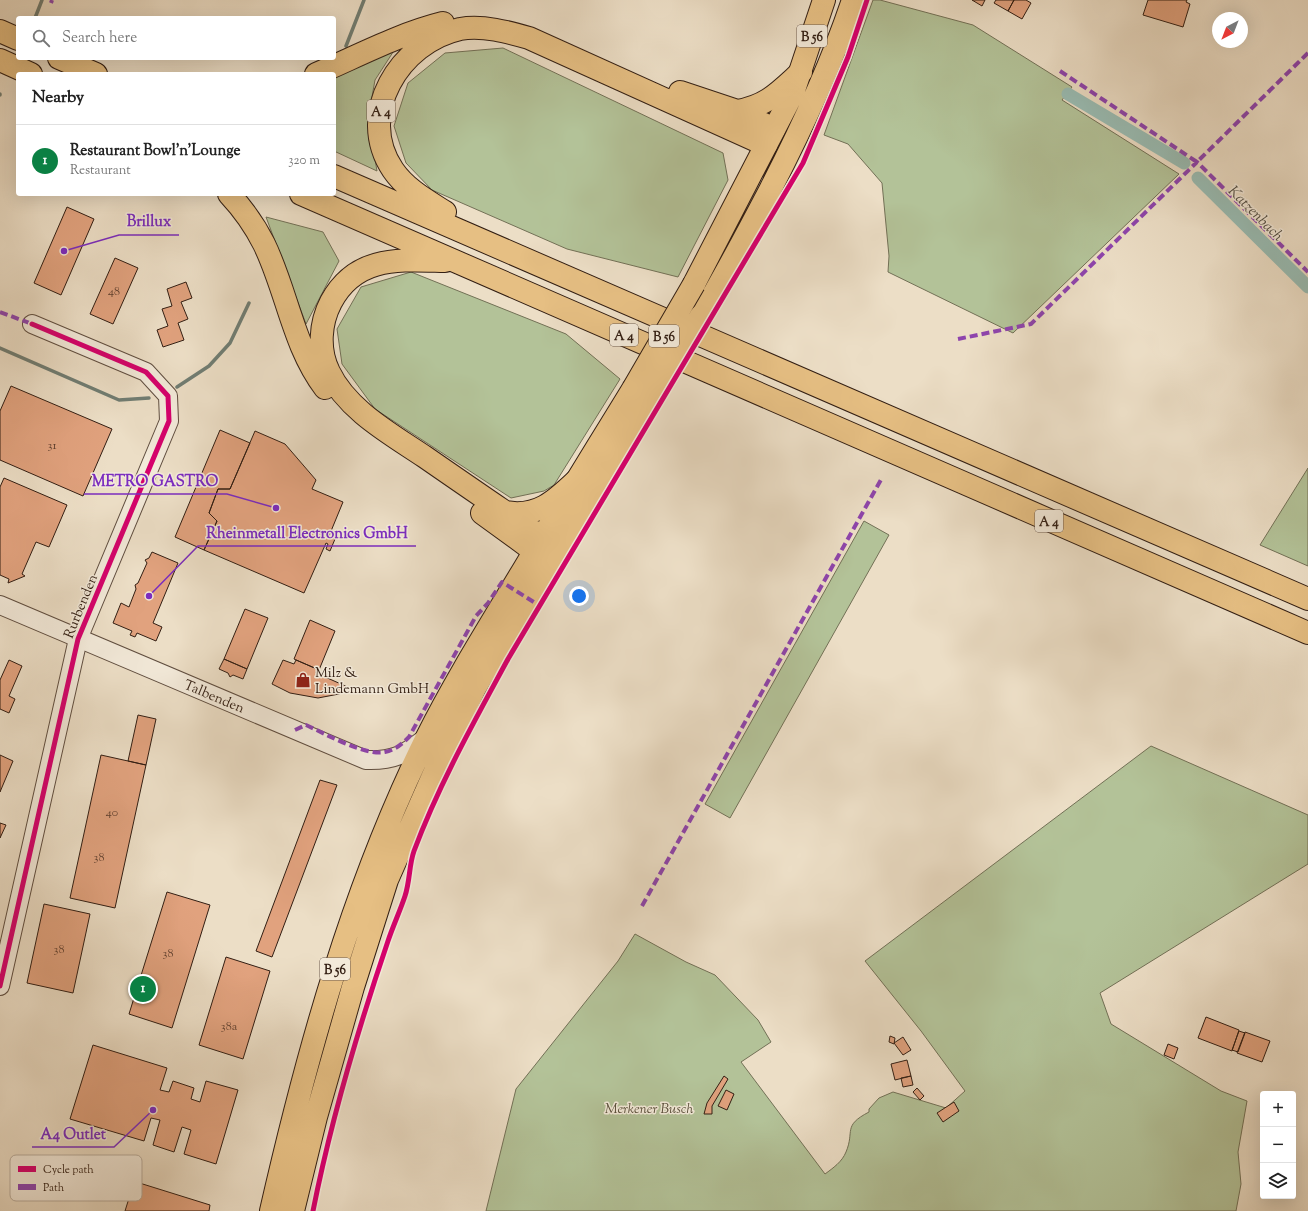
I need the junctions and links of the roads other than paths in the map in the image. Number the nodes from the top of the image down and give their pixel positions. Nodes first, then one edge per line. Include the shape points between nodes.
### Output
1 (824, 0) edge
2 (853, 0) edge
3 (0, 31) edge
4 (16, 38) edge
5 (0, 60) edge
6 (63, 60) edge
7 (88, 71) edge
8 (27, 72) edge
9 (321, 72) edge
10 (801, 72) junction
11 (737, 111) junction
12 (770, 137) junction
13 (792, 147) junction
14 (336, 177) edge
15 (231, 196) edge
16 (306, 196) edge
17 (498, 246) junction
18 (458, 262) junction
19 (32, 324) dead end
20 (642, 394) junction
21 (576, 481) junction
22 (505, 512) junction
23 (544, 547) junction
24 (1308, 599) edge
25 (0, 605) edge
26 (1308, 633) edge
27 (78, 639) junction
28 (427, 737) junction
29 (0, 986) edge
30 (271, 1211) edge
31 (292, 1211) edge

1 - 10 main road, B 56
2 - 13 main road, B 56 via 837,48
3 - 4 main road
5 - 8 main road
6 - 7 main road
9 - 11 main road via 423,28 461,19 492,18 534,28 678,91
10 - 11 main road via 770,100
10 - 12 main road, B 56
11 - 12 main road
12 - 13 main road
12 - 17 main road, A 4 via 529,38 471,28 434,38 409,56 387,90 380,126 384,147 390,164 400,178 422,198
12 - 20 main road, B 56, bridge via 694,284
13 - 20 main road, B 56, bridge via 714,295
14 - 17 main road, A 4
15 - 23 main road via 243,210 264,244 312,368 325,388 345,409 392,446
16 - 18 main road, A 4
17 - 24 main road, A 4
18 - 22 main road via 389,261 373,265 352,277 341,287 329,307 322,334 323,354 328,372 337,386 365,415
18 - 26 main road, A 4
19 - 27 street, Rurbenden via 146,372 168,396 170,421
20 - 21 main road, B 56
20 - 23 main road, B 56
21 - 22 main road via 554,502 542,509 523,514
21 - 23 main road, B 56
22 - 23 main road
23 - 28 main road, B 56 via 461,674
23 - 31 main road, B 56 via 440,760 387,880 353,987
25 - 27 street, Talbenden
27 - 28 street, Talbenden via 366,760 399,756
27 - 29 street, Rurbenden
28 - 30 main road, B 56 via 366,878 332,979 295,1107

